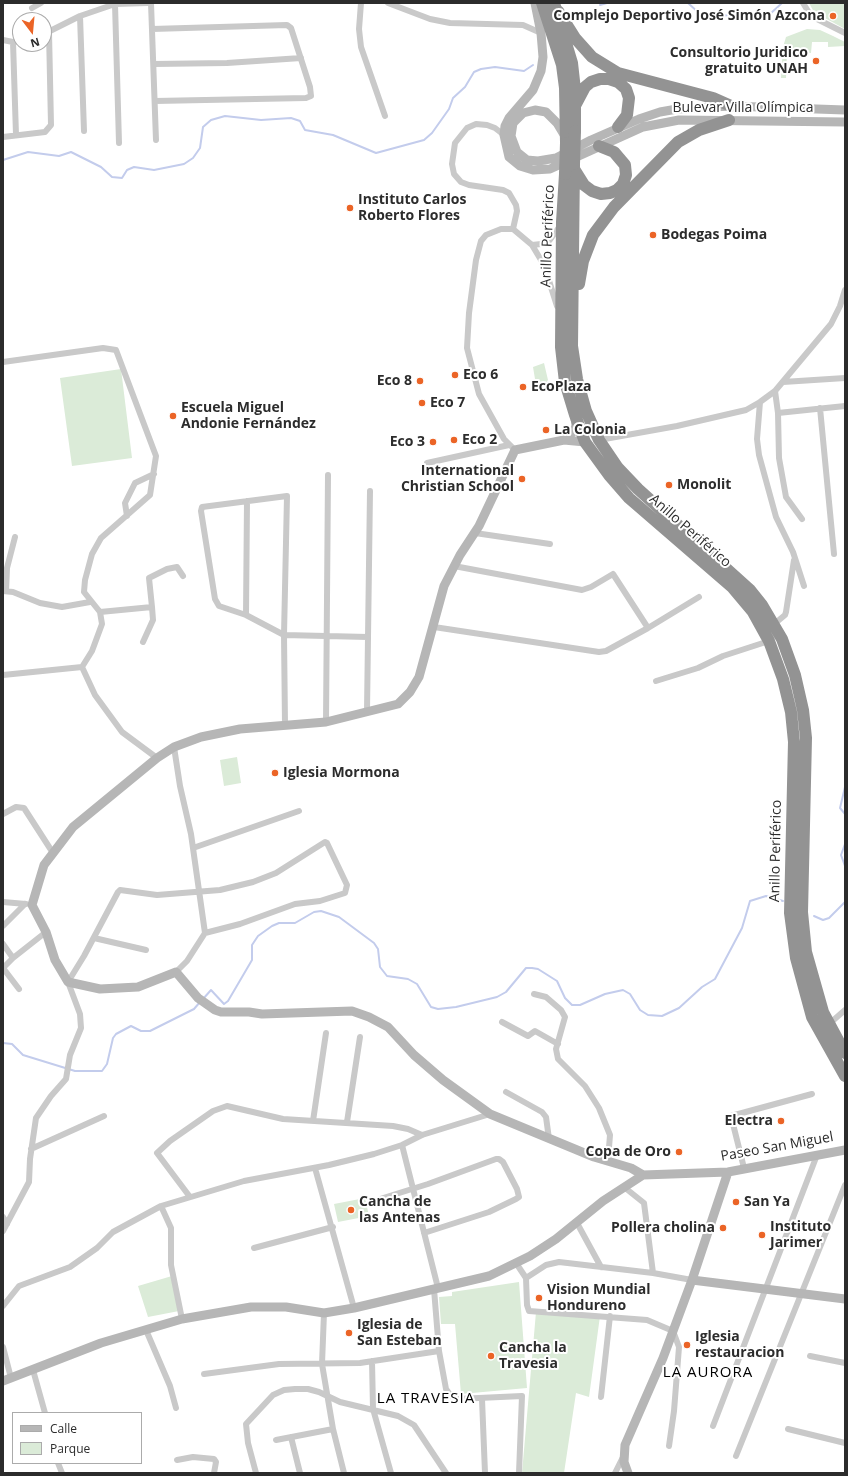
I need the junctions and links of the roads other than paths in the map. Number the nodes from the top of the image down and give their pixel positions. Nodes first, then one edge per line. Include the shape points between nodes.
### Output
1 (41, 3) edge
2 (148, 3) edge
3 (151, 3) edge
4 (361, 3) edge
5 (388, 3) edge
6 (535, 3) edge
7 (542, 3) edge
8 (803, 3) edge
9 (115, 4) junction
10 (556, 7) edge
11 (32, 8) dead end
12 (80, 16) junction
13 (152, 29) junction
14 (52, 30) edge
15 (541, 33) junction
16 (845, 33) edge
17 (3, 40) edge
18 (12, 42) edge
19 (12, 52) edge
20 (47, 52) edge
21 (301, 58) junction
22 (154, 64) junction
23 (155, 101) junction
24 (576, 105) junction
25 (731, 106) junction
26 (845, 110) edge
27 (385, 116) dead end
28 (729, 120) junction
29 (845, 122) edge
30 (618, 127) junction
31 (84, 131) dead end
32 (16, 135) junction
33 (504, 135) junction
34 (3, 137) edge
35 (569, 137) junction
36 (156, 140) dead end
37 (119, 143) dead end
38 (599, 146) junction
39 (571, 168) junction
40 (562, 222) junction
41 (513, 229) junction
42 (532, 245) junction
43 (845, 290) edge
44 (573, 314) junction
45 (561, 323) junction
46 (3, 362) edge
47 (845, 378) edge
48 (783, 382) junction
49 (775, 391) junction
50 (760, 402) junction
51 (845, 406) edge
52 (820, 408) junction
53 (778, 413) junction
54 (575, 416) junction
55 (564, 440) junction
56 (599, 440) junction
57 (586, 442) junction
58 (512, 448) junction
59 (427, 463) dead end
60 (154, 474) junction
61 (328, 475) dead end
62 (370, 491) dead end
63 (246, 501) junction
64 (128, 516) junction
65 (802, 519) dead end
66 (474, 533) junction
67 (15, 536) dead end
68 (550, 544) dead end
69 (834, 554) dead end
70 (794, 559) junction
71 (454, 566) junction
72 (183, 576) dead end
73 (804, 586) dead end
74 (5, 591) edge
75 (699, 597) dead end
76 (90, 602) junction
77 (152, 607) junction
78 (100, 612) junction
79 (246, 615) junction
80 (773, 624) junction
81 (434, 628) junction
82 (648, 628) junction
83 (284, 635) junction
84 (327, 636) junction
85 (368, 637) junction
86 (769, 641) junction
87 (143, 642) dead end
88 (82, 667) junction
89 (3, 675) edge
90 (656, 681) dead end
91 (367, 711) junction
92 (326, 722) junction
93 (285, 725) junction
94 (174, 747) junction
95 (157, 758) junction
96 (299, 811) dead end
97 (3, 814) edge
98 (193, 848) junction
99 (53, 853) junction
100 (199, 893) junction
101 (3, 902) edge
102 (28, 904) junction
103 (3, 926) edge
104 (46, 932) junction
105 (205, 934) junction
106 (94, 938) junction
107 (3, 944) edge
108 (146, 950) dead end
109 (13, 958) junction
110 (176, 972) junction
111 (68, 982) junction
112 (19, 989) dead end
113 (534, 994) dead end
114 (845, 1010) edge
115 (502, 1022) dead end
116 (829, 1024) junction
117 (326, 1033) dead end
118 (360, 1037) dead end
119 (558, 1044) junction
120 (845, 1053) edge
121 (845, 1076) edge
122 (506, 1092) dead end
123 (812, 1094) dead end
124 (490, 1114) junction
125 (104, 1116) dead end
126 (313, 1120) junction
127 (347, 1122) junction
128 (422, 1135) junction
129 (549, 1139) junction
130 (402, 1144) junction
131 (31, 1149) junction
132 (845, 1150) edge
133 (818, 1155) junction
134 (608, 1160) junction
135 (315, 1168) junction
136 (744, 1168) junction
137 (728, 1172) junction
138 (643, 1175) junction
139 (845, 1185) edge
140 (624, 1187) junction
141 (413, 1189) junction
142 (190, 1197) junction
143 (380, 1199) dead end
144 (160, 1206) junction
145 (3, 1217) edge
146 (7, 1224) junction
147 (577, 1224) junction
148 (333, 1227) junction
149 (3, 1231) edge
150 (424, 1233) junction
151 (254, 1248) dead end
152 (516, 1263) junction
153 (601, 1267) junction
154 (653, 1273) junction
155 (526, 1278) junction
156 (692, 1280) junction
157 (436, 1288) junction
158 (766, 1288) junction
159 (802, 1294) junction
160 (845, 1299) edge
161 (3, 1306) edge
162 (354, 1308) junction
163 (324, 1313) junction
164 (610, 1316) junction
165 (182, 1319) junction
166 (146, 1330) junction
167 (673, 1331) junction
168 (3, 1347) edge
169 (439, 1351) junction
170 (810, 1356) dead end
171 (372, 1361) junction
172 (845, 1363) edge
173 (322, 1364) junction
174 (33, 1370) junction
175 (204, 1374) dead end
176 (7, 1380) edge
177 (327, 1397) junction
178 (601, 1397) dead end
179 (482, 1399) junction
180 (176, 1408) dead end
181 (373, 1410) junction
182 (45, 1412) edge
183 (713, 1426) dead end
184 (332, 1429) junction
185 (788, 1429) dead end
186 (291, 1437) junction
187 (276, 1440) dead end
188 (845, 1443) edge
189 (669, 1446) dead end
190 (624, 1456) junction
191 (736, 1456) dead end
192 (177, 1460) dead end
193 (214, 1473) edge
194 (256, 1473) edge
195 (300, 1473) edge
196 (344, 1473) edge
197 (391, 1473) edge
198 (446, 1473) edge
199 (485, 1473) edge
200 (519, 1473) edge
201 (615, 1473) edge
202 (628, 1473) edge

1 - 11 street
2 - 9 street
3 - 13 street
4 - 27 street via 361,47
5 - 15 street via 450,24 523,25
6 - 15 street
7 - 35 highway, Anillo Periférico via 562,65
8 - 16 street via 811,16
9 - 12 street
9 - 37 street
10 - 24 highway, Anillo Periférico via 572,63
10 - 25 highway via 575,38 592,57 618,72 713,98
12 - 14 street
12 - 31 street
13 - 21 street via 287,24 291,28
13 - 22 street
15 - 33 street via 541,71 533,90 509,118
17 - 18 street
19 - 32 street
20 - 32 street via 51,125 45,132
21 - 22 street
21 - 23 street via 310,87 311,96 306,98
22 - 23 street
23 - 36 street
24 - 30 highway via 585,87 591,82 600,79 618,82 626,89 629,98 627,115
24 - 35 highway, Anillo Periférico
25 - 26 street, Bulevar Villa Olímpica
25 - 30 street, Bulevar Villa Olímpica via 660,112
28 - 29 street, Bulevar Villa Olímpica
28 - 38 street, Bulevar Villa Olímpica via 679,120 662,123 643,127
28 - 44 highway via 700,130 678,142 614,207 593,235 583,261
30 - 35 street, Bulevar Villa Olímpica via 556,158 538,161 527,160 517,152 511,136 513,123 523,113 535,110 546,112
32 - 34 street
33 - 38 street, Bulevar Villa Olímpica via 510,157 520,166 533,170 550,169
33 - 41 street via 486,125 476,124 467,128 455,143 452,164 454,174 461,182 509,193 517,211
35 - 39 highway, Anillo Periférico, bridge
38 - 39 highway via 614,152 625,165 626,175 623,184 617,190 601,194 592,191
39 - 40 highway, Anillo Periférico
39 - 44 highway, Anillo Periférico
40 - 42 street via 549,241
40 - 45 highway, Anillo Periférico
41 - 42 street
41 - 58 street via 494,231 481,241 472,287 467,348 479,394
42 - 45 street via 544,265
43 - 48 street via 831,324
44 - 56 highway, Anillo Periférico via 572,346 577,379 586,411
45 - 54 highway, Anillo Periférico via 560,347
46 - 60 street via 103,348 116,350 156,456
47 - 48 street
48 - 49 street
49 - 50 street
49 - 53 street
50 - 56 street via 746,410
50 - 70 street via 757,448 776,517
51 - 52 street
52 - 53 street
52 - 69 street
53 - 65 street via 779,458 786,497
54 - 55 street via 576,426
54 - 57 highway, Anillo Periférico
55 - 57 street
55 - 58 street
56 - 80 highway, Anillo Periférico via 618,468 638,489 750,590
57 - 86 highway, Anillo Periférico via 629,498 732,587 752,612
58 - 59 street
58 - 66 street
60 - 64 street via 150,495
60 - 64 street via 134,483 125,503
61 - 84 street
62 - 85 street
63 - 79 street
63 - 79 street via 202,507 201,511 215,599 219,606
63 - 83 street via 287,496
64 - 76 street via 101,538 92,554 84,592
66 - 68 street
66 - 71 street
67 - 74 street via 7,568
70 - 73 street
70 - 80 street via 786,612
71 - 81 street via 438,604
71 - 82 street via 582,590 591,588 613,574
72 - 77 street via 177,567 149,578
74 - 76 street via 40,603 62,607
75 - 82 street
76 - 78 street
77 - 78 street
77 - 87 street via 153,620
78 - 88 street via 102,624 92,652
79 - 83 street
80 - 116 highway, Anillo Periférico via 782,638 795,675 803,710 806,738 802,912 806,952 823,1012
81 - 82 street via 599,652 613,648
81 - 91 street via 419,677 410,692 398,704
83 - 84 street
83 - 93 street
84 - 85 street
84 - 92 street
85 - 91 street
86 - 90 street
86 - 121 highway, Anillo Periférico via 783,679 791,712 794,742 790,913 796,958 812,1017
88 - 89 street
88 - 95 street via 95,695 122,732
91 - 92 street
92 - 93 street
93 - 94 street via 240,729
94 - 95 street
94 - 98 street
95 - 99 street via 73,827
96 - 98 street
97 - 99 street via 16,807 24,808
98 - 100 street
99 - 102 street via 44,864
100 - 105 street
100 - 105 street via 253,882 276,873 325,842 348,885 345,893 320,901 295,904
100 - 106 street via 157,895 120,890
101 - 102 street
102 - 103 street
102 - 104 street
104 - 109 street
104 - 111 street via 55,960
105 - 110 street
106 - 108 street
106 - 111 street
107 - 109 street
109 - 112 street via 3,968
110 - 111 street via 138,987 100,989
110 - 124 street via 201,1001 221,1012 262,1014 352,1011 369,1016 388,1027 437,1075
111 - 131 street via 80,1014 81,1028 70,1056 66,1079 36,1118
113 - 119 street via 546,997 565,1017
114 - 116 street
115 - 119 street via 528,1036 535,1031
116 - 120 highway, Anillo Periférico
117 - 126 street
118 - 127 street
119 - 134 street via 558,1060 585,1086 599,1108 610,1135
122 - 129 street via 542,1112 546,1117
123 - 136 street via 731,1116
124 - 128 street
124 - 129 street
125 - 131 street
126 - 127 street
126 - 142 street via 271,1117 226,1106 213,1112 170,1141 157,1153
127 - 128 street via 393,1126
128 - 130 street
129 - 134 street
130 - 135 street via 374,1154
130 - 141 street
131 - 146 street via 29,1182
132 - 133 street, Paseo San Miguel
133 - 136 street, Paseo San Miguel
133 - 158 street
134 - 138 street
135 - 142 street via 244,1181
135 - 148 street
136 - 137 street, Paseo San Miguel
137 - 138 street, Paseo San Miguel
137 - 156 street
138 - 140 street
139 - 159 street
140 - 147 street
140 - 154 street via 644,1204
141 - 143 street
141 - 150 street
141 - 150 street via 498,1159 503,1162 519,1195 516,1199 489,1212
142 - 144 street
144 - 161 street via 113,1232 70,1268 19,1286
144 - 165 street via 172,1228 171,1265
145 - 146 street
146 - 149 street
147 - 152 street
147 - 153 street
148 - 151 street
148 - 162 street
150 - 157 street
152 - 155 street
152 - 157 street via 489,1276
153 - 154 street
153 - 155 street via 553,1262
154 - 156 street
155 - 164 street via 529,1311
156 - 158 street
156 - 167 street
157 - 162 street
157 - 169 street
158 - 159 street
158 - 183 street
159 - 160 street
159 - 191 street
162 - 163 street
163 - 165 street via 286,1307 251,1307
163 - 173 street
164 - 167 street via 647,1320
164 - 178 street
165 - 166 street
166 - 174 street via 101,1343
166 - 180 street via 170,1386
167 - 189 street via 679,1347
167 - 190 street via 625,1445
168 - 176 street
169 - 171 street
169 - 179 street via 446,1389 450,1396 457,1399
170 - 172 street
171 - 173 street
171 - 181 street
173 - 175 street via 279,1364
173 - 177 street
174 - 176 street
174 - 182 street
177 - 181 street
177 - 184 street
177 - 194 street via 308,1389 290,1389 272,1395 262,1405 246,1424
179 - 199 street
179 - 200 street via 522,1396
181 - 197 street
181 - 198 street via 398,1416 414,1425
184 - 186 street
184 - 196 street
185 - 188 street
186 - 187 street
186 - 195 street
190 - 201 street
190 - 202 street
192 - 193 street via 193,1457 214,1459

